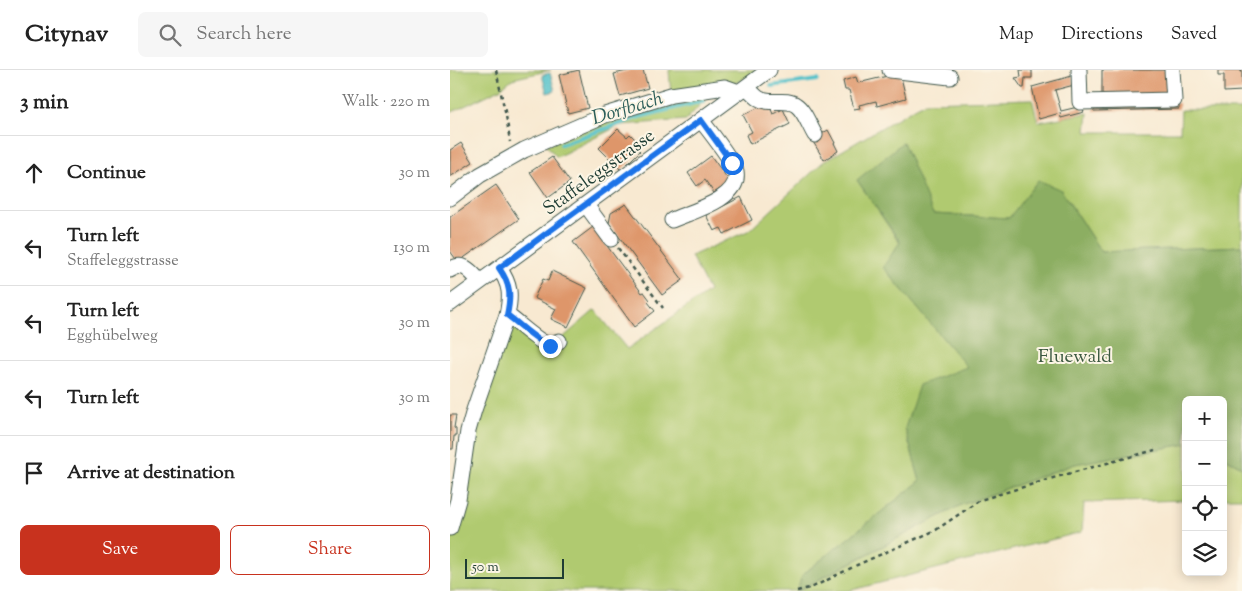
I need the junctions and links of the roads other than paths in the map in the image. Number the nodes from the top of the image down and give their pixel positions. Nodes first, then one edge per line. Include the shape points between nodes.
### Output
1 (769, 70) edge
2 (890, 70) edge
3 (1079, 70) edge
4 (1172, 70) edge
5 (950, 77) dead end
6 (743, 89) junction
7 (701, 120) junction
8 (815, 135) dead end
9 (450, 198) edge
10 (586, 205) junction
11 (672, 220) dead end
12 (612, 239) road end
13 (499, 268) junction
14 (450, 270) edge
15 (480, 282) junction
16 (450, 304) edge
17 (507, 315) junction
18 (559, 341) dead end
19 (450, 528) edge

1 - 6 street, Staffeleggstrasse
2 - 5 street
3 - 4 street via 1080,102 1174,100
6 - 7 street, Staffeleggstrasse
6 - 8 street via 766,101 795,104
6 - 9 street via 725,87 671,95 605,115 512,156
7 - 10 street, Staffeleggstrasse
7 - 11 street via 732,163 736,172 734,186 717,201
10 - 12 street
10 - 13 street, Staffeleggstrasse
13 - 15 street, Staffeleggstrasse
13 - 17 street via 509,286
14 - 15 street via 454,267 470,269
15 - 16 street, Staffeleggstrasse
17 - 18 street via 543,343 550,346
17 - 19 street via 468,431 458,500

